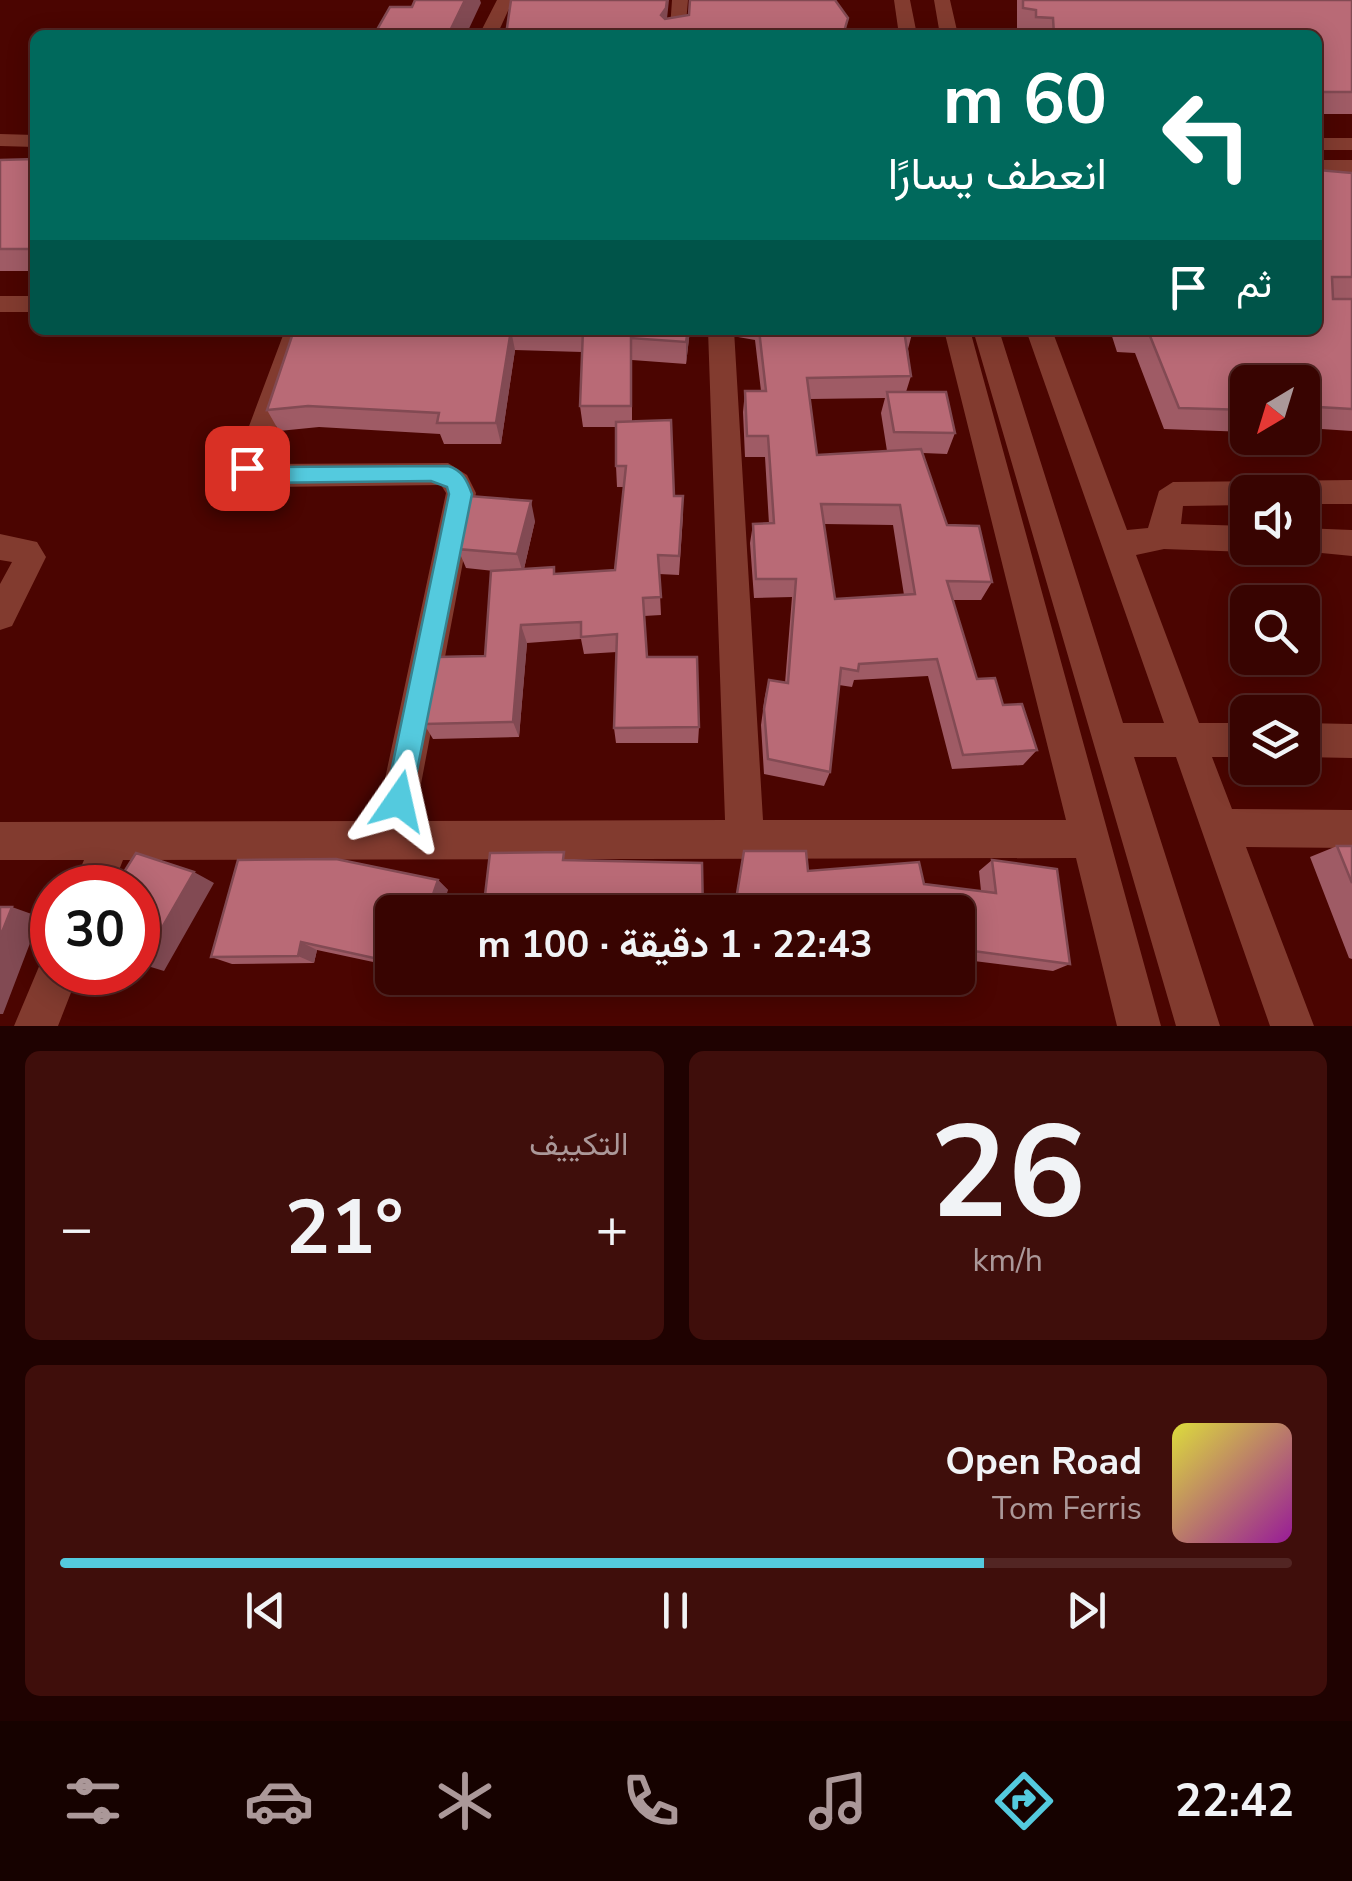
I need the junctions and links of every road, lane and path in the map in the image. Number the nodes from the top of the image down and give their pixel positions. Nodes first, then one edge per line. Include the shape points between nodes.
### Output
1 (506, 0) edge
2 (680, 0) edge
3 (902, 0) edge
4 (942, 0) edge
5 (491, 30) edge
6 (678, 30) edge
7 (907, 30) edge
8 (948, 30) edge
9 (0, 140) edge
10 (30, 140) edge
11 (1322, 144) edge
12 (1352, 144) edge
13 (0, 162) edge
14 (30, 162) edge
15 (1322, 166) edge
16 (1352, 166) edge
17 (0, 304) edge
18 (30, 304) edge
19 (296, 335) edge
20 (722, 335) edge
21 (958, 335) edge
22 (988, 335) edge
23 (1041, 335) edge
24 (1352, 492) edge
25 (1163, 536) junction
26 (1230, 538) edge
27 (1118, 542) junction
28 (1320, 542) edge
29 (1352, 543) edge
30 (0, 547) edge
31 (0, 616) edge
32 (1113, 740) junction
33 (1188, 740) junction
34 (1230, 740) edge
35 (1320, 740) edge
36 (1352, 741) edge
37 (1220, 828) junction
38 (1352, 828) edge
39 (745, 838) junction
40 (1090, 839) junction
41 (391, 840) junction
42 (0, 841) edge
43 (111, 841) junction
44 (101, 865) edge
45 (49, 995) edge
46 (36, 1026) edge
47 (1138, 1026) edge
48 (1198, 1026) edge
49 (1292, 1026) edge

1 - 5 street
2 - 6 street
3 - 7 street
4 - 8 street
9 - 10 street
11 - 12 street
13 - 14 street
15 - 16 street
17 - 18 street
19 - 41 street via 247,468 269,476 448,474 460,494
20 - 39 street
21 - 40 street
22 - 32 street
23 - 27 street
24 - 25 street via 1174,494
25 - 26 street
25 - 27 street
27 - 33 street
28 - 29 street
30 - 31 street via 26,550 30,557
32 - 33 street
32 - 48 street
33 - 34 street
33 - 37 street
35 - 36 street
37 - 38 street
37 - 49 street
39 - 40 street
39 - 41 street
40 - 47 street
41 - 43 street
42 - 43 street
43 - 44 street
45 - 46 street

